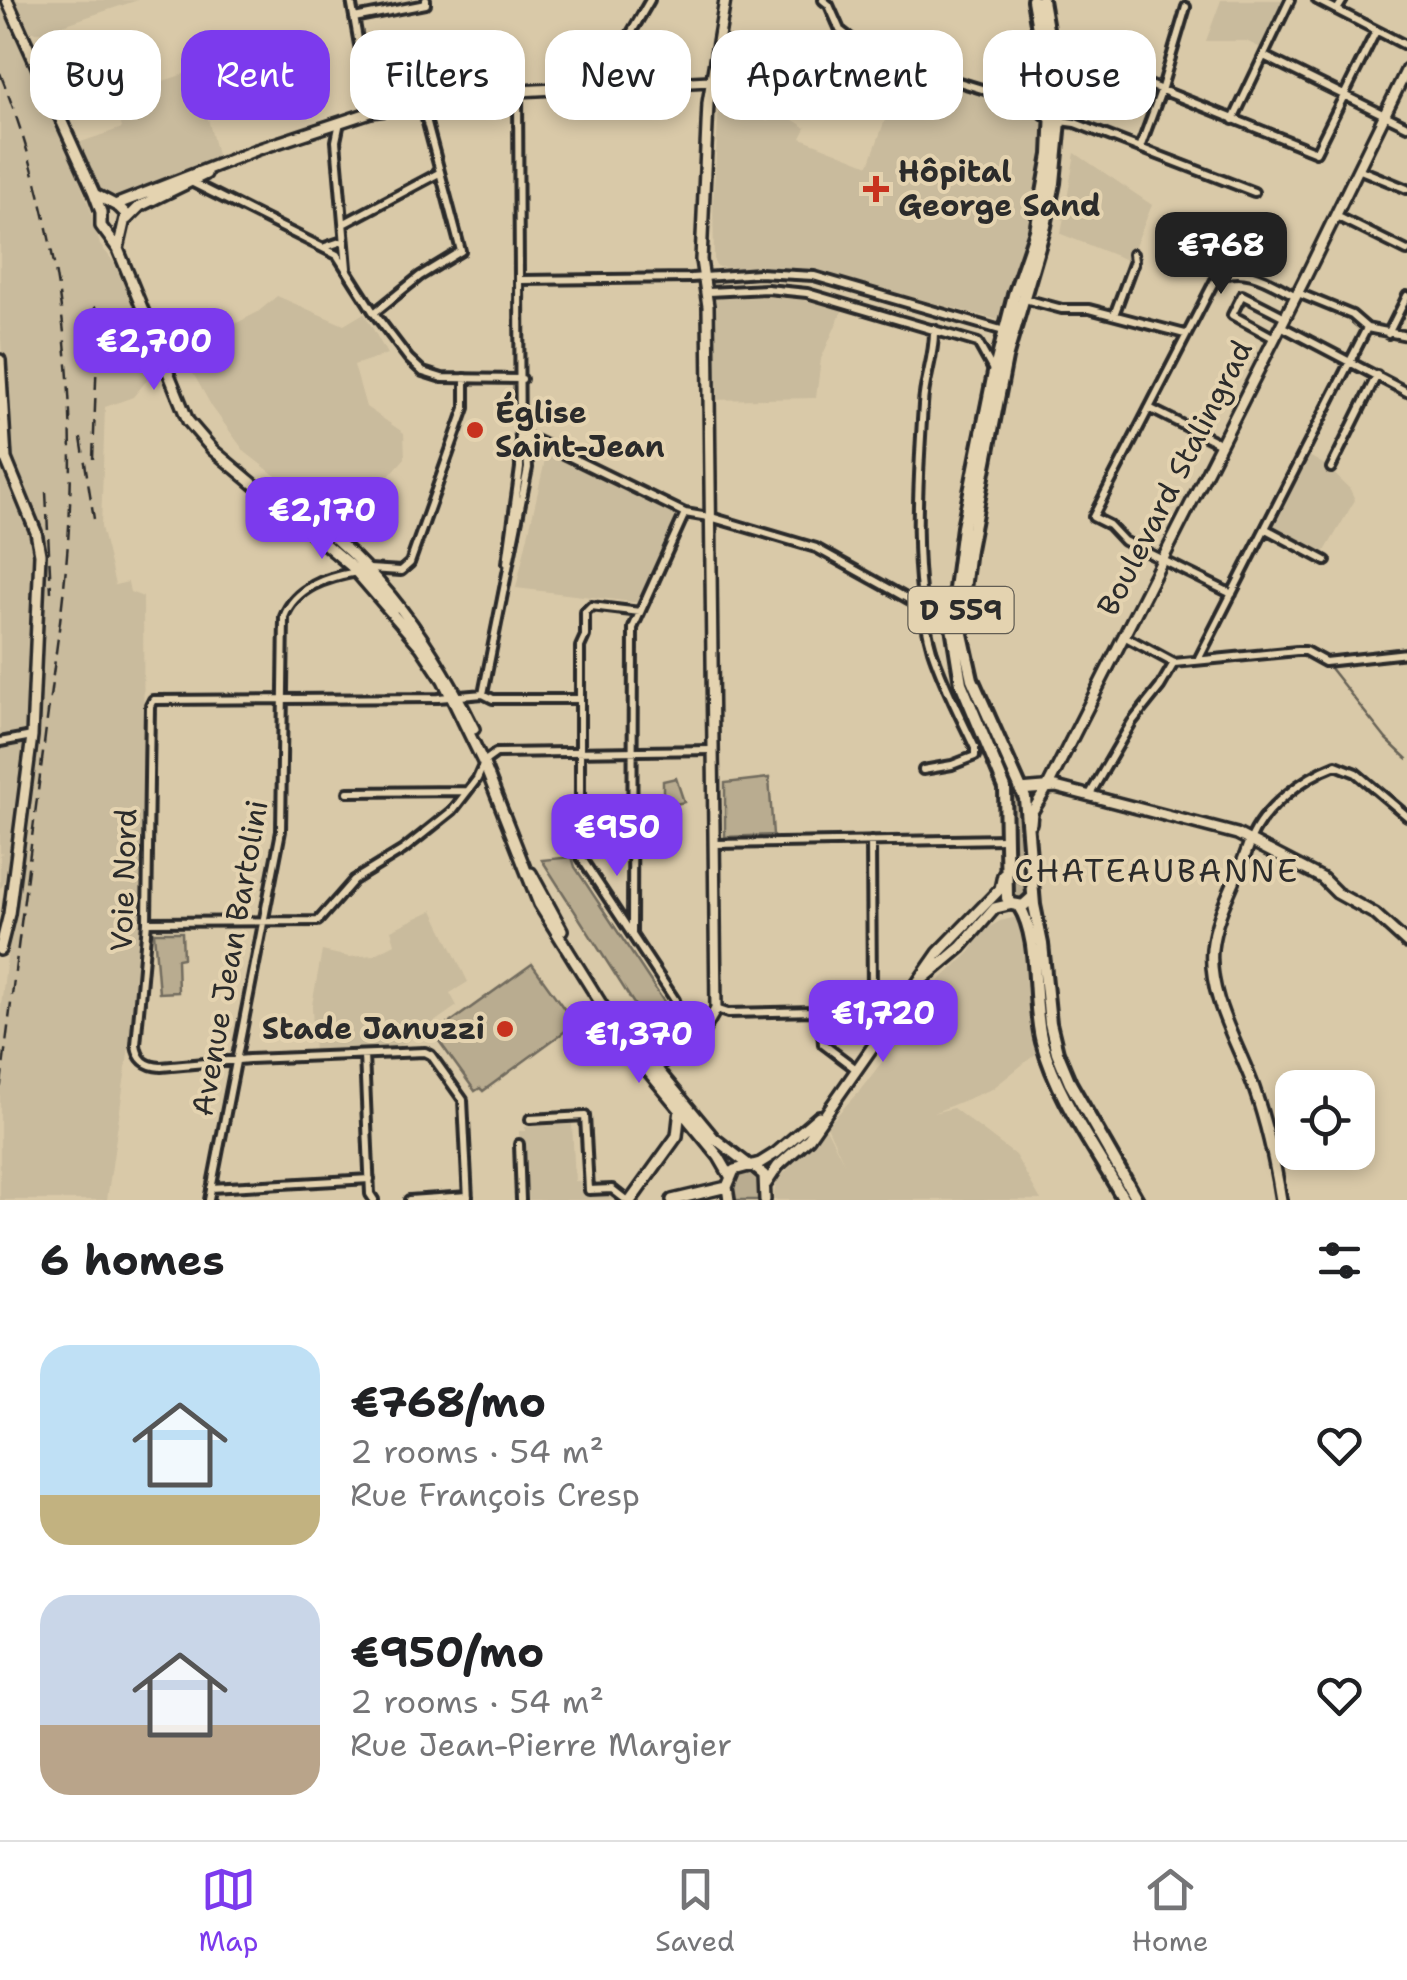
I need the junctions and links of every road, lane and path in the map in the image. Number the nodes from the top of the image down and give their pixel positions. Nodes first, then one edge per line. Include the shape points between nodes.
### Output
1 (7, 0) edge
2 (351, 0) edge
3 (426, 0) edge
4 (650, 0) edge
5 (725, 0) edge
6 (823, 0) edge
7 (1036, 0) edge
8 (1290, 0) edge
9 (1317, 0) edge
10 (1343, 0) edge
11 (1186, 7) dead end
12 (1337, 10) junction
13 (354, 18) junction
14 (356, 30) edge
15 (633, 30) edge
16 (1042, 30) edge
17 (1376, 31) junction
18 (1407, 46) edge
19 (1264, 56) junction
20 (1407, 69) edge
21 (691, 81) edge
22 (710, 81) junction
23 (691, 82) edge
24 (1156, 89) edge
25 (983, 90) edge
26 (1162, 91) junction
27 (1344, 96) junction
28 (708, 103) junction
29 (1384, 116) junction
30 (350, 119) edge
31 (426, 120) edge
32 (518, 120) edge
33 (1233, 120) junction
34 (1056, 121) joint
35 (340, 122) junction
36 (1407, 126) edge
37 (324, 128) junction
38 (336, 140) junction
39 (1140, 148) junction
40 (222, 164) junction
41 (1358, 169) junction
42 (210, 172) junction
43 (439, 174) junction
44 (191, 182) junction
45 (170, 183) junction
46 (209, 188) junction
47 (1407, 188) edge
48 (1254, 192) dead end
49 (94, 193) junction
50 (113, 205) junction
51 (101, 212) junction
52 (1336, 216) junction
53 (126, 219) junction
54 (345, 223) junction
55 (120, 231) junction
56 (108, 232) junction
57 (345, 234) junction
58 (340, 242) junction
59 (325, 248) junction
60 (118, 249) junction
61 (346, 250) junction
62 (1407, 251) edge
63 (1133, 254) dead end
64 (338, 257) junction
65 (347, 270) junction
66 (705, 277) junction
67 (520, 280) junction
68 (708, 292) junction
69 (873, 292) junction
70 (1297, 294) junction
71 (1019, 297) junction
72 (1406, 297) edge
73 (868, 308) junction
74 (374, 314) junction
75 (1114, 316) junction
76 (1283, 321) junction
77 (1367, 328) junction
78 (934, 329) junction
79 (946, 333) junction
80 (1185, 334) junction
81 (1388, 334) junction
82 (1407, 336) edge
83 (1274, 338) junction
84 (1001, 340) junction
85 (978, 343) junction
86 (934, 350) junction
87 (0, 360) edge
88 (1352, 360) junction
89 (994, 373) junction
90 (1378, 375) junction
91 (464, 378) junction
92 (522, 379) junction
93 (1407, 392) edge
94 (1149, 408) junction
95 (522, 442) junction
96 (1220, 444) junction
97 (554, 449) junction
98 (530, 453) junction
99 (1331, 468) dead end
100 (258, 488) junction
101 (685, 513) junction
102 (712, 518) junction
103 (1266, 528) junction
104 (1164, 558) junction
105 (1326, 560) dead end
106 (506, 564) junction
107 (358, 567) junction
108 (376, 582) junction
109 (1232, 594) junction
110 (952, 599) junction
111 (927, 605) junction
112 (640, 612) junction
113 (951, 612) junction
114 (1123, 635) junction
115 (1407, 653) edge
116 (1199, 658) junction
117 (1174, 663) junction
118 (483, 694) junction
119 (455, 697) junction
120 (283, 698) junction
121 (579, 699) junction
122 (32, 736) junction
123 (0, 742) edge
124 (712, 750) junction
125 (579, 752) junction
126 (631, 752) junction
127 (1063, 756) junction
128 (485, 762) junction
129 (923, 770) dead end
130 (1048, 786) junction
131 (1036, 789) junction
132 (1020, 790) junction
133 (468, 791) junction
134 (348, 792) dead end
135 (1005, 794) junction
136 (1089, 796) junction
137 (1407, 816) edge
138 (1005, 839) junction
139 (1250, 840) junction
140 (871, 841) junction
141 (713, 844) junction
142 (1030, 846) junction
143 (1006, 858) junction
144 (1033, 896) junction
145 (1015, 905) junction
146 (147, 922) junction
147 (264, 923) junction
148 (632, 934) junction
149 (1407, 943) edge
150 (0, 948) edge
151 (918, 983) junction
152 (675, 1000) dead end
153 (716, 1009) junction
154 (893, 1017) junction
155 (364, 1055) junction
156 (236, 1060) junction
157 (856, 1069) junction
158 (656, 1074) junction
159 (828, 1108) junction
160 (680, 1109) junction
161 (530, 1118) dead end
162 (697, 1130) junction
163 (677, 1136) junction
164 (519, 1144) dead end
165 (751, 1165) junction
166 (370, 1180) junction
167 (728, 1181) junction
168 (212, 1188) junction
169 (764, 1194) edge
170 (468, 1198) edge
171 (634, 1198) edge
172 (209, 1200) edge
173 (374, 1200) edge
174 (410, 1200) edge
175 (521, 1200) edge
176 (672, 1200) edge
177 (730, 1200) edge
178 (1124, 1200) edge
179 (1136, 1200) edge
180 (1282, 1200) edge

1 - 49 street
2 - 13 street
3 - 13 street
4 - 15 street
5 - 22 street
6 - 25 street via 840,30 872,56
7 - 16 main road, D 559
8 - 19 street
9 - 12 street
10 - 12 street
11 - 26 street
12 - 17 street
13 - 14 street
17 - 18 street
17 - 27 street
19 - 27 street
19 - 33 street
20 - 29 street, Boulevard Stalingrad
21 - 22 street
22 - 28 street
23 - 28 street
24 - 26 street
26 - 33 street
26 - 39 street
27 - 29 street
27 - 33 street via 1316,152
28 - 66 street
29 - 36 street
29 - 41 street, Boulevard Stalingrad
30 - 35 street
31 - 43 street
32 - 67 street
34 - 39 street
34 - 71 main road, D 559
35 - 37 street
35 - 38 street
37 - 38 street
37 - 40 street
38 - 54 street
39 - 48 street
40 - 42 street
40 - 45 street
41 - 47 street
41 - 52 street, Boulevard Stalingrad
42 - 44 street
42 - 46 street
43 - 54 street
43 - 74 street via 461,251
44 - 45 street
44 - 46 street
44 - 53 street
45 - 50 street
46 - 59 street
49 - 50 street
49 - 51 street
50 - 51 street
50 - 53 street
51 - 56 street via 99,222
52 - 62 street
52 - 70 street, Boulevard Stalingrad
53 - 55 street
54 - 57 street
55 - 56 street
55 - 60 street
56 - 60 street
57 - 58 street
57 - 61 street
58 - 59 street
58 - 64 street
59 - 64 street
60 - 100 street via 188,421
61 - 64 street
61 - 65 street
63 - 75 street
64 - 65 street
65 - 74 street
66 - 67 street
66 - 68 street
66 - 69 street via 800,274
67 - 92 street
68 - 73 street via 798,291
68 - 102 street
69 - 73 street
69 - 84 street
70 - 76 street, Boulevard Stalingrad
70 - 77 street via 1352,315
70 - 80 street via 1231,271 1216,278
71 - 75 street
71 - 84 main road, D 559
72 - 81 street
73 - 78 street
74 - 91 street via 423,372
75 - 80 street
76 - 83 street, Boulevard Stalingrad
76 - 83 street via 1242,295 1232,316
76 - 88 street
77 - 81 street
77 - 88 street
78 - 79 street
78 - 86 street
79 - 85 street
79 - 86 street
80 - 94 street
81 - 82 street
83 - 96 street, Boulevard Stalingrad
84 - 85 street
84 - 89 main road, D 559
84 - 132 main road, D 559 via 1006,358 969,548 962,634 972,679
85 - 89 street
86 - 111 street via 923,401 920,556
87 - 122 street via 6,459 40,543
88 - 90 street
88 - 103 street
89 - 110 main road, D 559
90 - 93 street
90 - 99 street
91 - 92 street
91 - 108 street via 465,408 406,570
92 - 95 street
94 - 96 street
94 - 104 street via 1093,517 1124,541
95 - 97 street
95 - 98 street
95 - 106 street
96 - 104 street, Boulevard Stalingrad
97 - 98 street
97 - 101 street
98 - 106 street
100 - 107 street
100 - 107 street via 324,527
101 - 102 street
101 - 112 street
102 - 111 street via 816,548
102 - 124 street
103 - 105 street
103 - 109 street
104 - 109 street
104 - 114 street, Boulevard Stalingrad
106 - 118 street
107 - 108 street
107 - 108 street
107 - 120 street, Avenue Jean Bartolini via 288,606
108 - 119 street
108 - 119 street via 437,658
109 - 116 street
110 - 111 street
110 - 113 main road, D 559
111 - 113 street
111 - 129 street via 938,666 975,756
112 - 121 street via 586,608
112 - 126 street via 631,645
113 - 135 main road, D 559 via 956,666
114 - 117 street
114 - 127 street, Boulevard Stalingrad
115 - 116 street via 1346,662 1325,662 1304,651
116 - 117 street
117 - 136 street
118 - 119 street
118 - 121 street
119 - 120 street
119 - 128 street
120 - 146 street, Voie Nord via 153,700
120 - 147 street, Avenue Jean Bartolini via 282,813
121 - 125 street
122 - 123 street
122 - 150 street
124 - 126 street
124 - 141 street
125 - 126 street
125 - 128 street via 506,752
125 - 148 street via 580,856
126 - 148 street
127 - 130 street, Boulevard Stalingrad
127 - 131 street, Boulevard Stalingrad
128 - 133 street
128 - 158 street via 540,892
128 - 158 street via 532,889 628,1047
130 - 131 street
130 - 136 street
130 - 142 street, Boulevard Stalingrad via 1032,812
131 - 132 street
132 - 135 main road
132 - 142 main road
133 - 134 street
133 - 147 street via 403,850 354,880 318,921
135 - 138 main road
136 - 139 street
137 - 139 street via 1336,766 1282,799
138 - 140 street
138 - 143 main road
139 - 149 street via 1322,878
139 - 180 street via 1216,930 1212,973 1261,1108
140 - 141 street
140 - 154 street via 872,998
141 - 153 street
142 - 144 main road
143 - 145 main road via 1007,898
143 - 151 street via 1000,890 938,952
144 - 145 main road
144 - 179 main road via 1057,1052
145 - 151 street via 995,908
145 - 178 main road via 1029,930 1047,1060
146 - 147 street
146 - 156 street, Voie Nord via 140,1060 160,1067
147 - 156 street, Avenue Jean Bartolini
148 - 152 street
151 - 154 street
153 - 157 street via 815,1011 823,1044
153 - 158 street via 704,1030
154 - 157 street
155 - 156 street
155 - 166 street
155 - 170 street via 431,1055 462,1100
156 - 168 street, Avenue Jean Bartolini
157 - 159 street
158 - 160 street
158 - 165 street via 714,1138
159 - 165 street via 786,1146
159 - 169 street via 809,1138 778,1166
160 - 162 street
160 - 163 street
161 - 171 street via 585,1116 589,1190
162 - 163 street
162 - 167 street
163 - 171 street
164 - 175 street
165 - 167 street via 739,1167
165 - 169 street via 762,1172
166 - 168 street
166 - 173 street
167 - 176 street
167 - 177 street
168 - 172 street, Avenue Jean Bartolini
170 - 174 street

